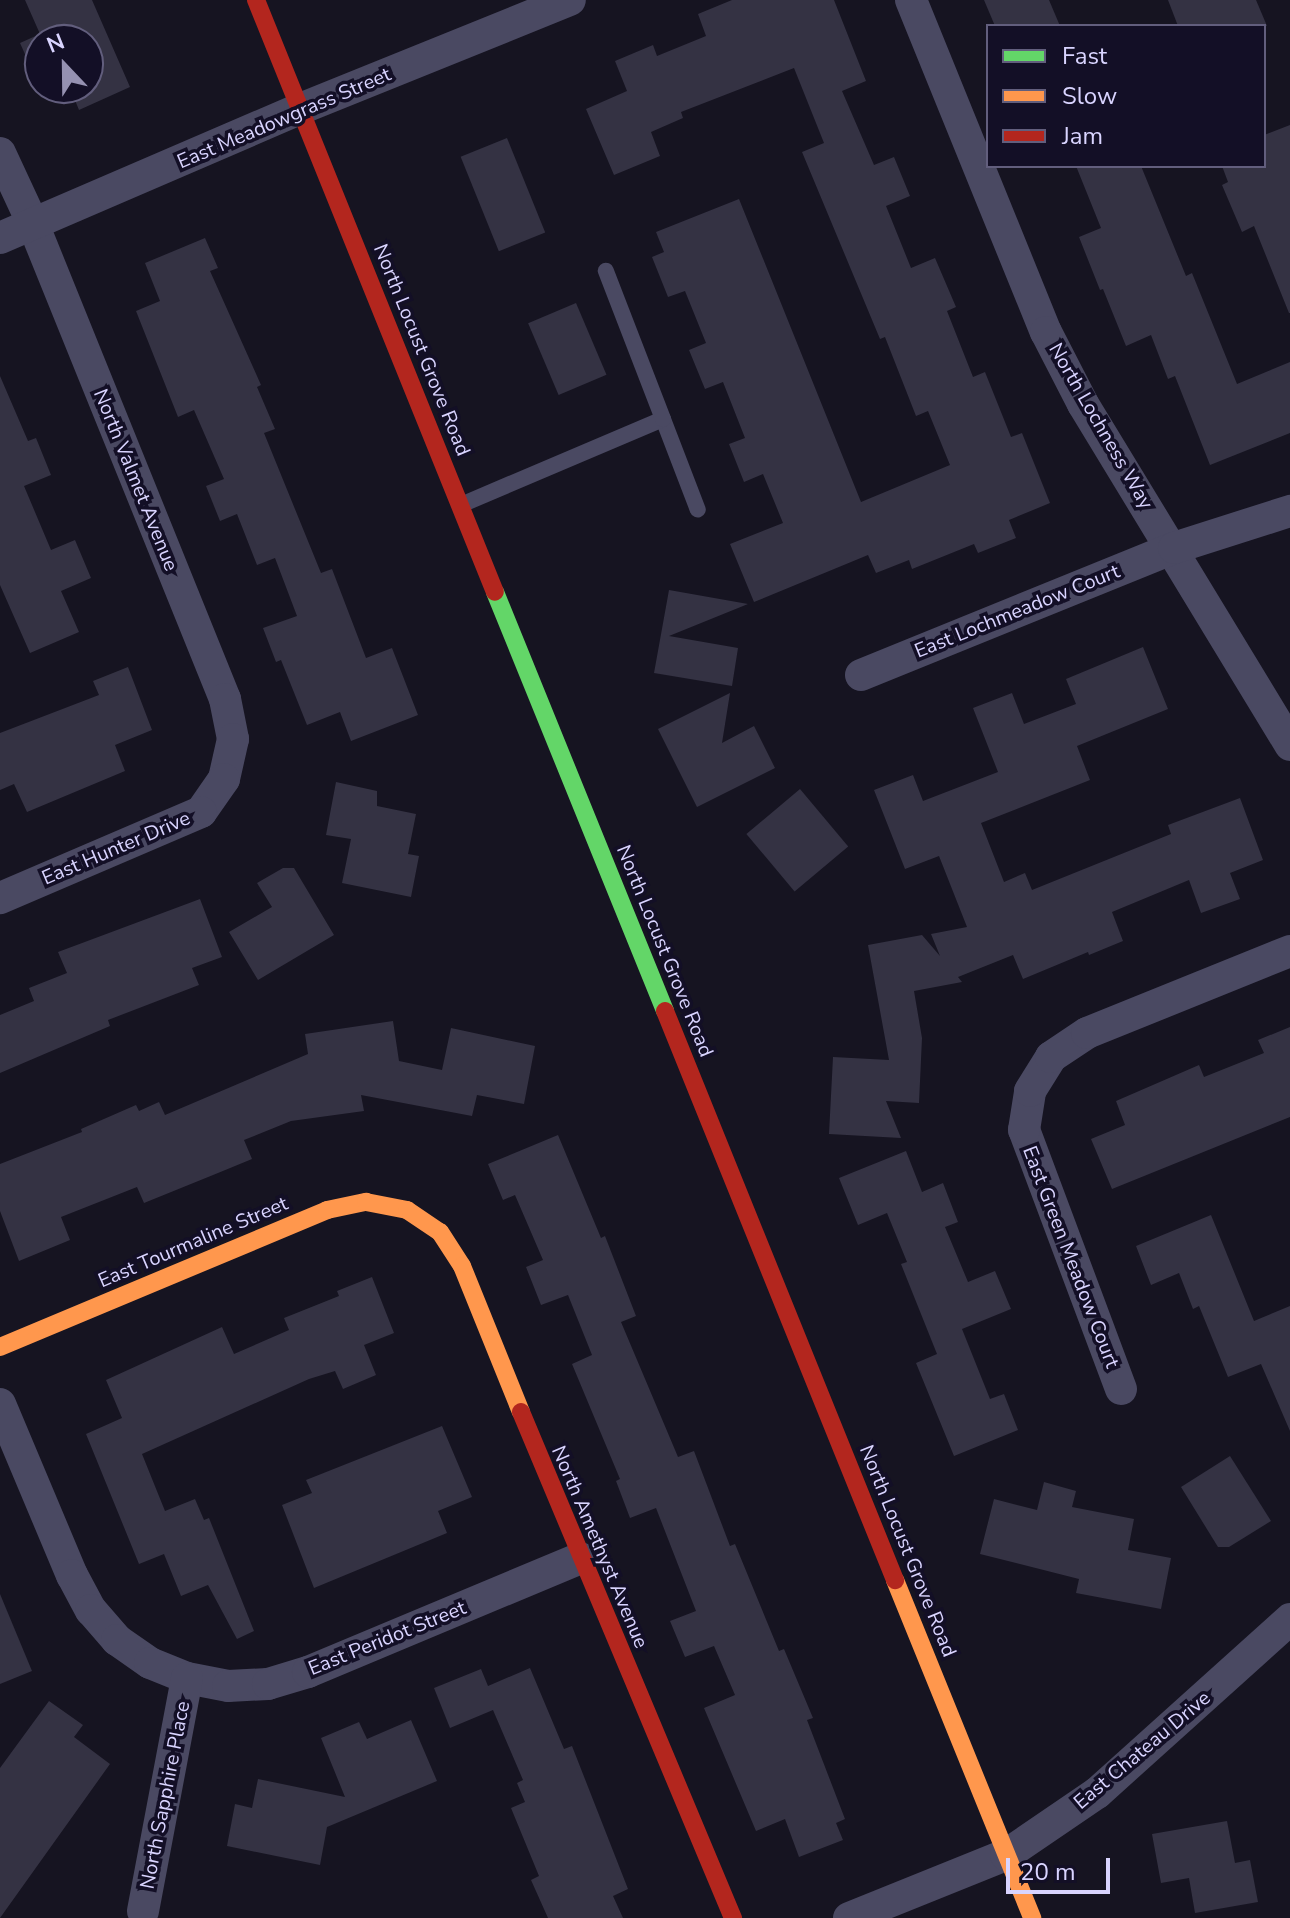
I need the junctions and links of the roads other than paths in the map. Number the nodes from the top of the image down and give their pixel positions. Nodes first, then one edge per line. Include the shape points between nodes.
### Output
1 (256, 0) edge
2 (570, 0) edge
3 (911, 0) edge
4 (300, 109) junction
5 (0, 153) edge
6 (33, 224) junction
7 (0, 238) edge
8 (606, 271) dead end
9 (663, 419) junction
10 (461, 505) junction
11 (698, 510) dead end
12 (1290, 511) edge
13 (1174, 548) junction
14 (861, 675) dead end
15 (233, 739) joint
16 (1290, 745) edge
17 (0, 898) edge
18 (1290, 951) edge
19 (407, 1210) joint
20 (0, 1347) edge
21 (1121, 1389) dead end
22 (0, 1404) edge
23 (580, 1558) junction
24 (1290, 1619) edge
25 (187, 1678) junction
26 (1006, 1855) junction
27 (143, 1911) dead end
28 (733, 1918) edge
29 (849, 1918) edge
30 (1032, 1918) edge

1 - 4 main road, North Locust Grove Road
2 - 4 street, East Meadowgrass Street
3 - 13 street, North Lochness Way via 1046,332 1083,404
4 - 6 street, East Meadowgrass Street
4 - 10 main road, North Locust Grove Road
5 - 6 street, North Valmet Avenue
6 - 7 street, East Meadowgrass Street
6 - 15 street, North Valmet Avenue via 225,699
8 - 9 lane
9 - 10 lane
9 - 11 lane
10 - 26 main road, North Locust Grove Road
12 - 13 street, East Lochmeadow Court
13 - 14 street, East Lochmeadow Court
13 - 16 street, North Lochness Way
15 - 17 street, East Hunter Drive via 224,779 201,812
18 - 21 street, East Green Meadow Court via 1087,1033 1051,1057 1030,1091 1024,1130
19 - 20 main road, East Tourmaline Street via 366,1202 327,1210
19 - 23 main road, North Amethyst Avenue via 440,1232 462,1266
22 - 25 street, East Peridot Street via 91,1610 117,1640 150,1663
23 - 25 street, East Peridot Street via 308,1672 268,1684 228,1686
23 - 28 main road, North Amethyst Avenue
24 - 26 street, East Chateau Drive via 1097,1793
25 - 27 street, North Sapphire Place
26 - 29 street, East Chateau Drive
26 - 30 main road, North Locust Grove Road

